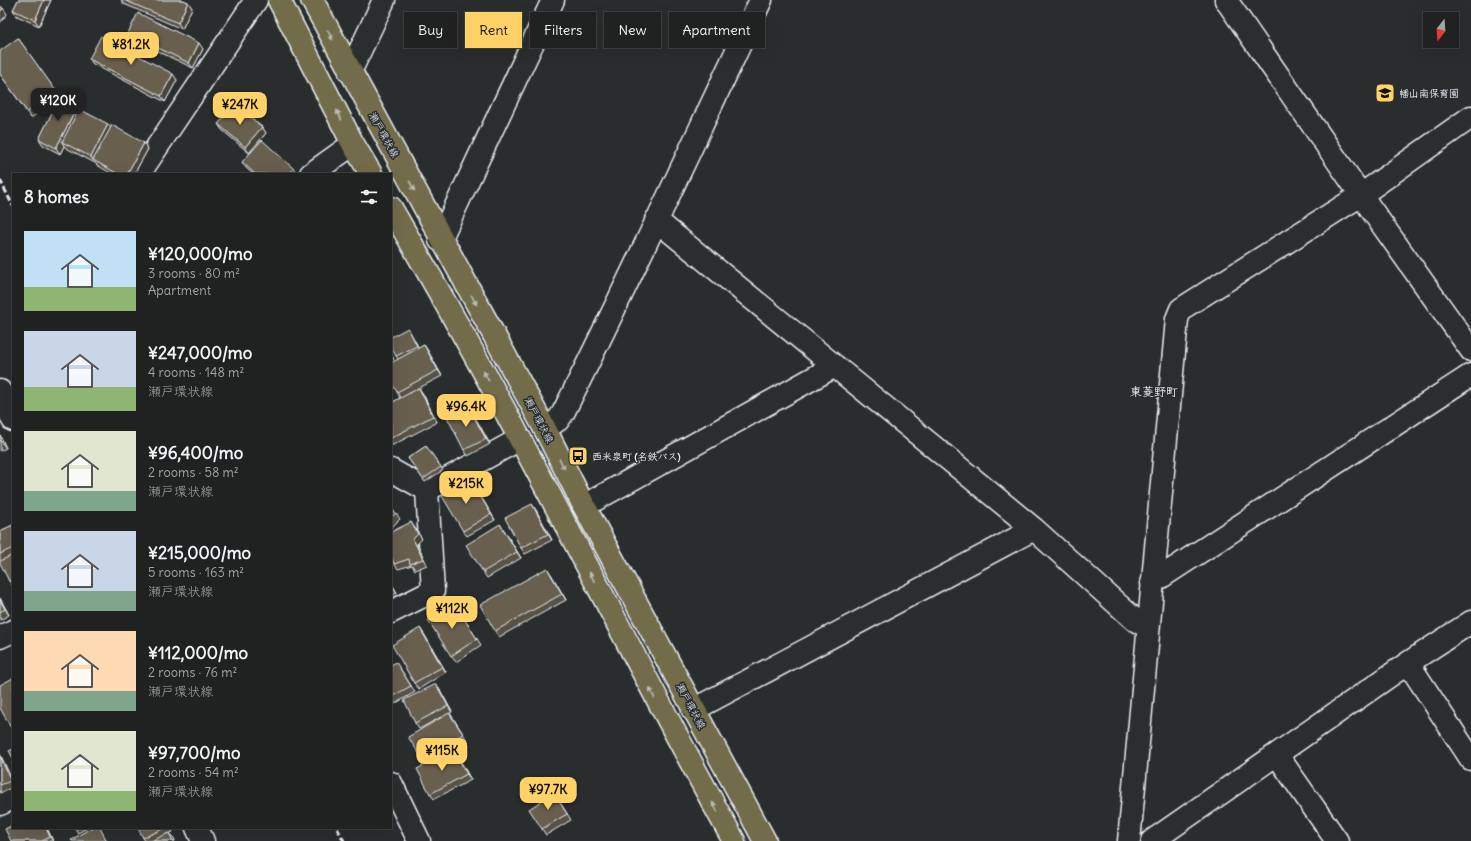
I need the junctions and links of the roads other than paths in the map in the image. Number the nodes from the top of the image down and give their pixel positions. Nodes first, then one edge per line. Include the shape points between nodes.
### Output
1 (256, 0) edge
2 (279, 0) edge
3 (312, 0) edge
4 (384, 0) edge
5 (553, 0) edge
6 (761, 0) edge
7 (1226, 0) edge
8 (350, 72) junction
9 (1471, 117) edge
10 (353, 144) junction
11 (140, 173) edge
12 (312, 173) edge
13 (370, 173) edge
14 (1361, 195) junction
15 (392, 210) edge
16 (656, 220) junction
17 (440, 240) junction
18 (1471, 350) edge
19 (835, 366) junction
20 (1471, 375) edge
21 (0, 391) edge
22 (12, 418) edge
23 (545, 429) junction
24 (520, 439) junction
25 (392, 471) edge
26 (428, 490) junction
27 (584, 506) junction
28 (1034, 530) junction
29 (1152, 583) junction
30 (392, 611) edge
31 (1471, 622) edge
32 (1148, 626) junction
33 (12, 631) edge
34 (0, 637) edge
35 (1408, 663) junction
36 (693, 710) junction
37 (1278, 755) junction
38 (1471, 759) edge
39 (392, 785) edge
40 (12, 798) edge
41 (0, 804) edge
42 (197, 829) edge
43 (203, 841) edge
44 (419, 841) edge
45 (734, 841) edge
46 (765, 841) edge
47 (1129, 841) edge
48 (1152, 841) edge
49 (1337, 841) edge

1 - 11 street
10 -> 2 main road
3 -> 8 main road, 瀬戸環状線
4 - 8 street
5 - 17 street
6 - 16 street
7 - 14 street
8 -> 17 main road, 瀬戸環状線
9 - 14 street
10 - 12 street
10 - 13 main road
14 - 18 street
14 - 29 street via 1181,310 1177,319
24 -> 15 main road
16 - 19 street
16 - 23 street via 563,413
17 -> 23 main road, 瀬戸環状線
19 - 27 street
19 - 28 street
20 - 29 street
21 - 22 street
23 -> 27 main road, 瀬戸環状線
24 - 26 street
45 -> 24 main road via 672,730
25 - 26 street
26 - 30 street via 432,591
27 - 36 main road, 瀬戸環状線
28 - 32 street via 1135,620
28 - 36 street
29 - 32 street
31 - 35 street
32 - 47 street
33 - 34 street
35 - 37 street
35 - 38 street
36 - 46 main road, 瀬戸環状線
37 - 48 street
37 - 49 street
39 - 44 street
40 - 41 street
42 - 43 street

